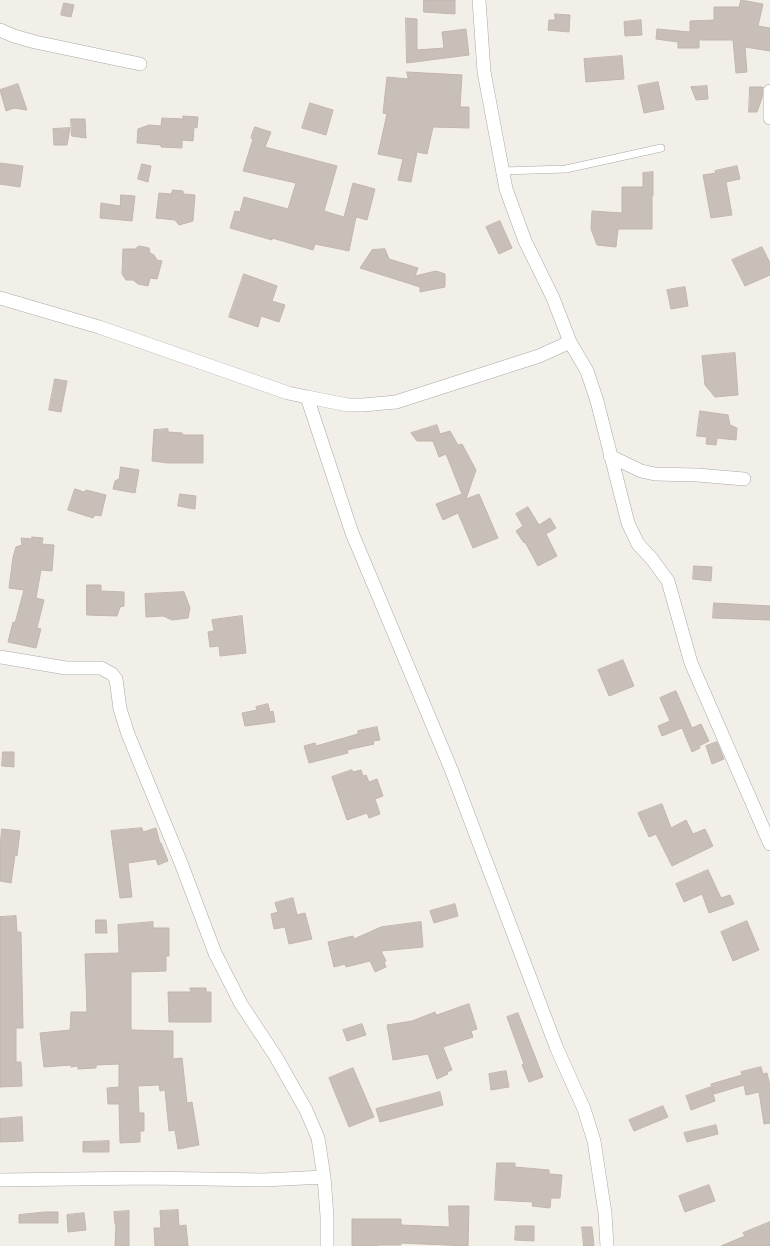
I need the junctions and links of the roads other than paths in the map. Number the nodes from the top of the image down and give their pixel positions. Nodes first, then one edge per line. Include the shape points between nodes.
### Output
1 (479, 0) edge
2 (0, 30) edge
3 (140, 64) dead end
4 (770, 91) edge
5 (770, 118) edge
6 (661, 148) dead end
7 (502, 171) junction
8 (0, 298) edge
9 (570, 342) junction
10 (307, 397) junction
11 (610, 456) junction
12 (744, 479) dead end
13 (0, 657) edge
14 (770, 844) edge
15 (324, 1177) junction
16 (0, 1180) edge
17 (327, 1246) edge
18 (607, 1246) edge

1 - 7 street via 484,72
2 - 3 street via 35,42
4 - 5 street
6 - 7 lane via 566,169
7 - 9 street via 525,241 553,298
8 - 10 street via 99,326 288,393
9 - 10 street via 539,356 396,402 348,405
9 - 11 street via 587,371 594,390
10 - 18 street via 352,533 451,769 557,1049 584,1109 594,1141 604,1200
11 - 12 street via 641,471 655,474
11 - 14 street via 628,523 638,544 668,581 691,663
13 - 15 street via 66,668 101,668 116,679 120,709 128,734 181,863 214,953 241,1004 276,1057 306,1110 318,1138
15 - 16 street via 264,1180
15 - 17 street

